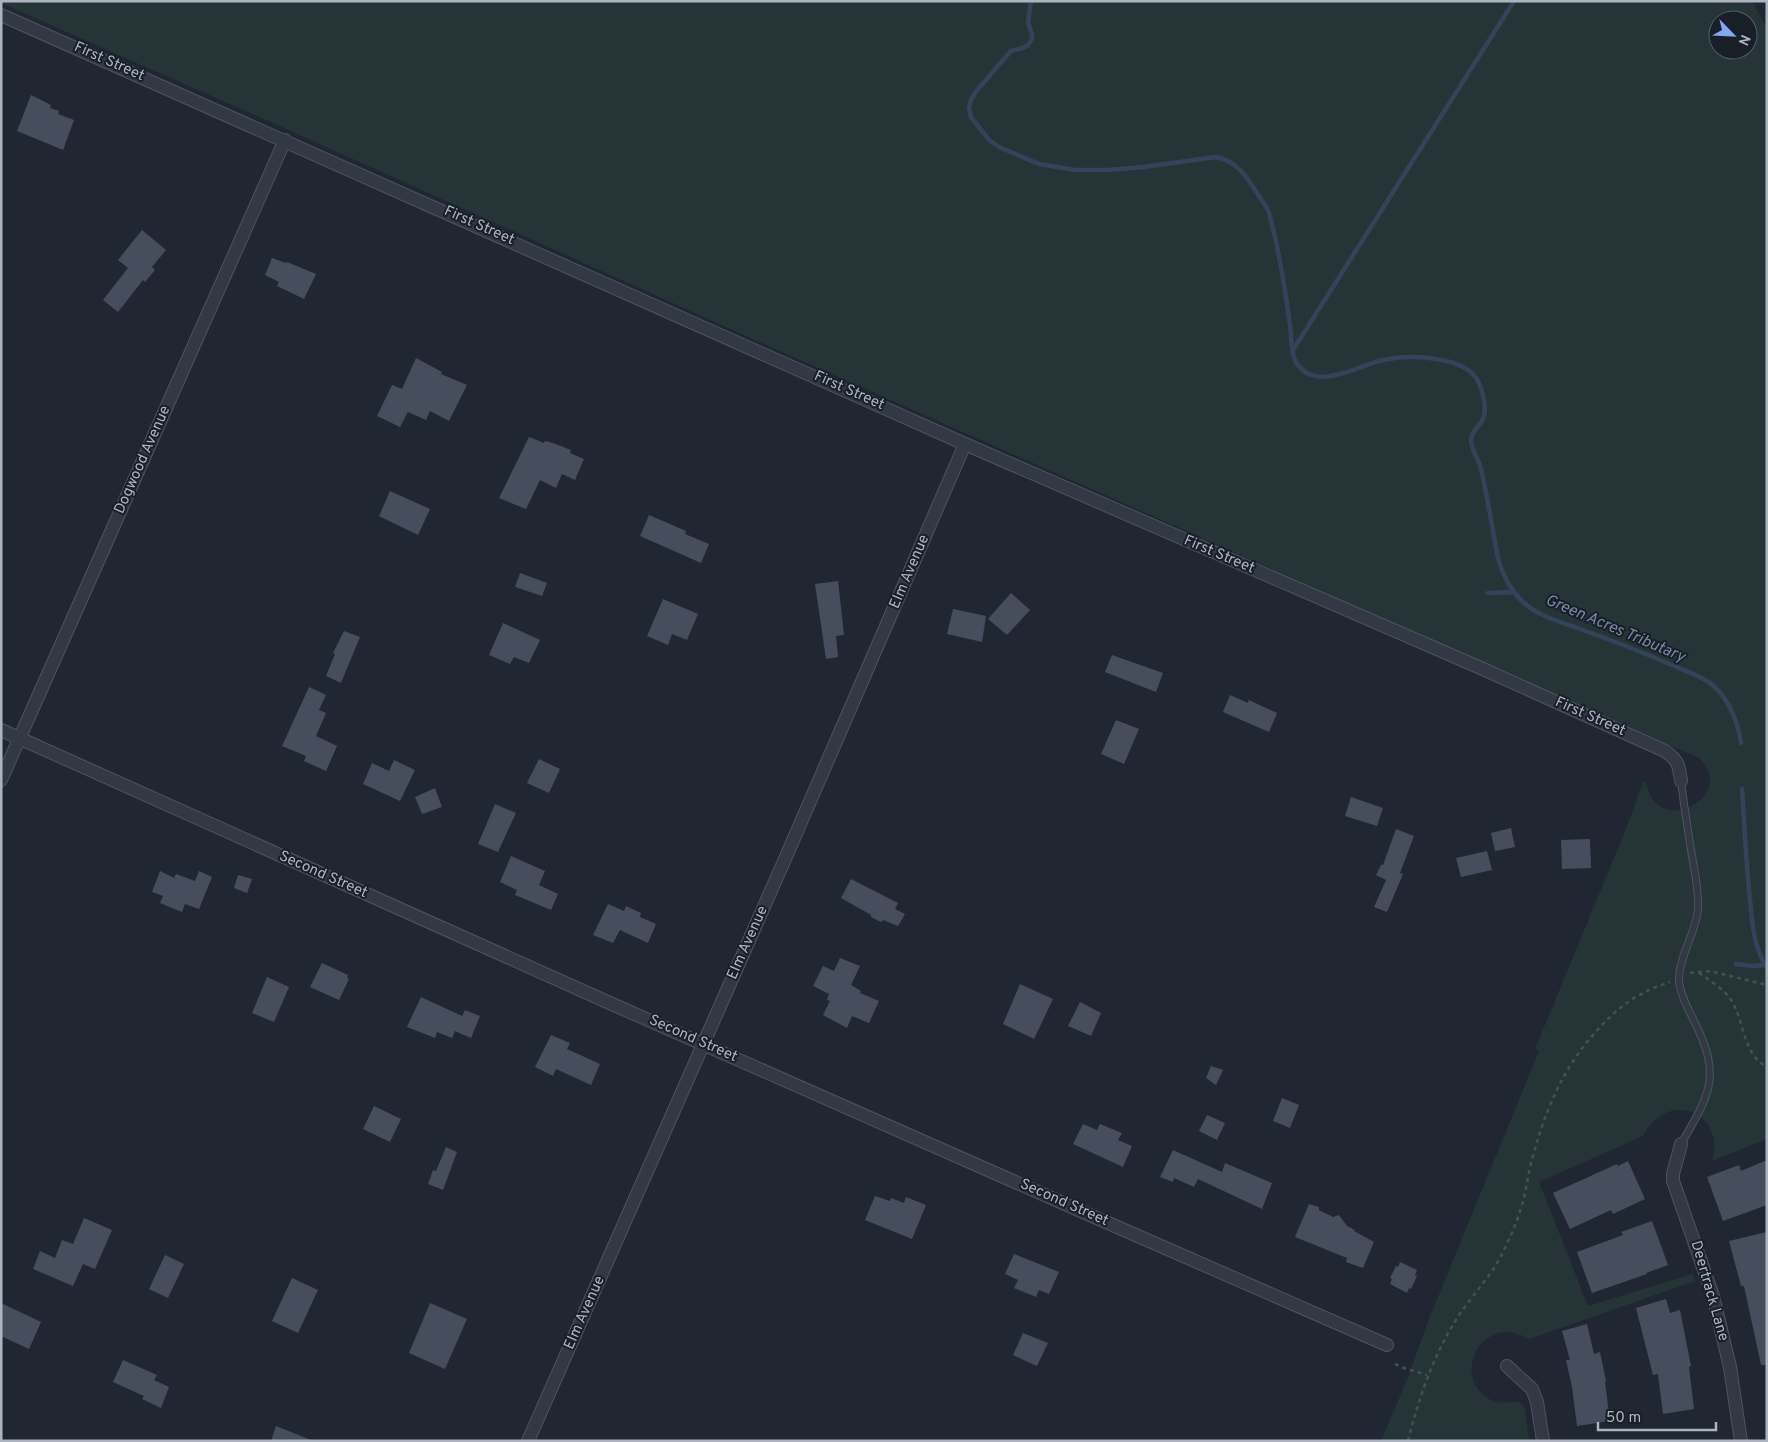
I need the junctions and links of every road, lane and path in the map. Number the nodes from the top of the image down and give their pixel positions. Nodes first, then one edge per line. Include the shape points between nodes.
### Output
1 (1, 15) edge
2 (285, 140) junction
3 (965, 444) junction
4 (1, 730) edge
5 (20, 738) junction
6 (1, 780) edge
7 (1681, 781) joint
8 (1679, 977) junction
9 (1767, 985) edge
10 (704, 1044) junction
11 (1767, 1067) edge
12 (1681, 1144) joint
13 (1387, 1345) dead end
14 (1396, 1364) dead end
15 (1508, 1366) dead end
16 (1427, 1375) junction
17 (528, 1441) edge
18 (1408, 1441) edge
19 (1543, 1441) edge
20 (1741, 1441) edge

1 - 2 street, First Street
2 - 3 street, First Street
2 - 5 street, Dogwood Avenue
3 - 7 street, First Street via 1665,751 1676,759
3 - 10 street, Elm Avenue
4 - 5 street, Second Street
5 - 6 street, Dogwood Avenue
5 - 10 street, Second Street
7 - 8 lane via 1698,906
8 - 12 lane via 1682,994 1705,1042 1711,1064 1706,1098
8 - 16 path via 1619,1008 1566,1070 1547,1112 1521,1210 1510,1237 1499,1260 1453,1326
9 - 11 path via 1717,972 1698,972 1722,989 1731,1000 1754,1056
10 - 13 street, Second Street
10 - 17 street, Elm Avenue
12 - 20 street, Deertrack Lane via 1674,1181 1717,1312 1730,1367
14 - 16 path
15 - 19 street via 1532,1389
16 - 18 path

